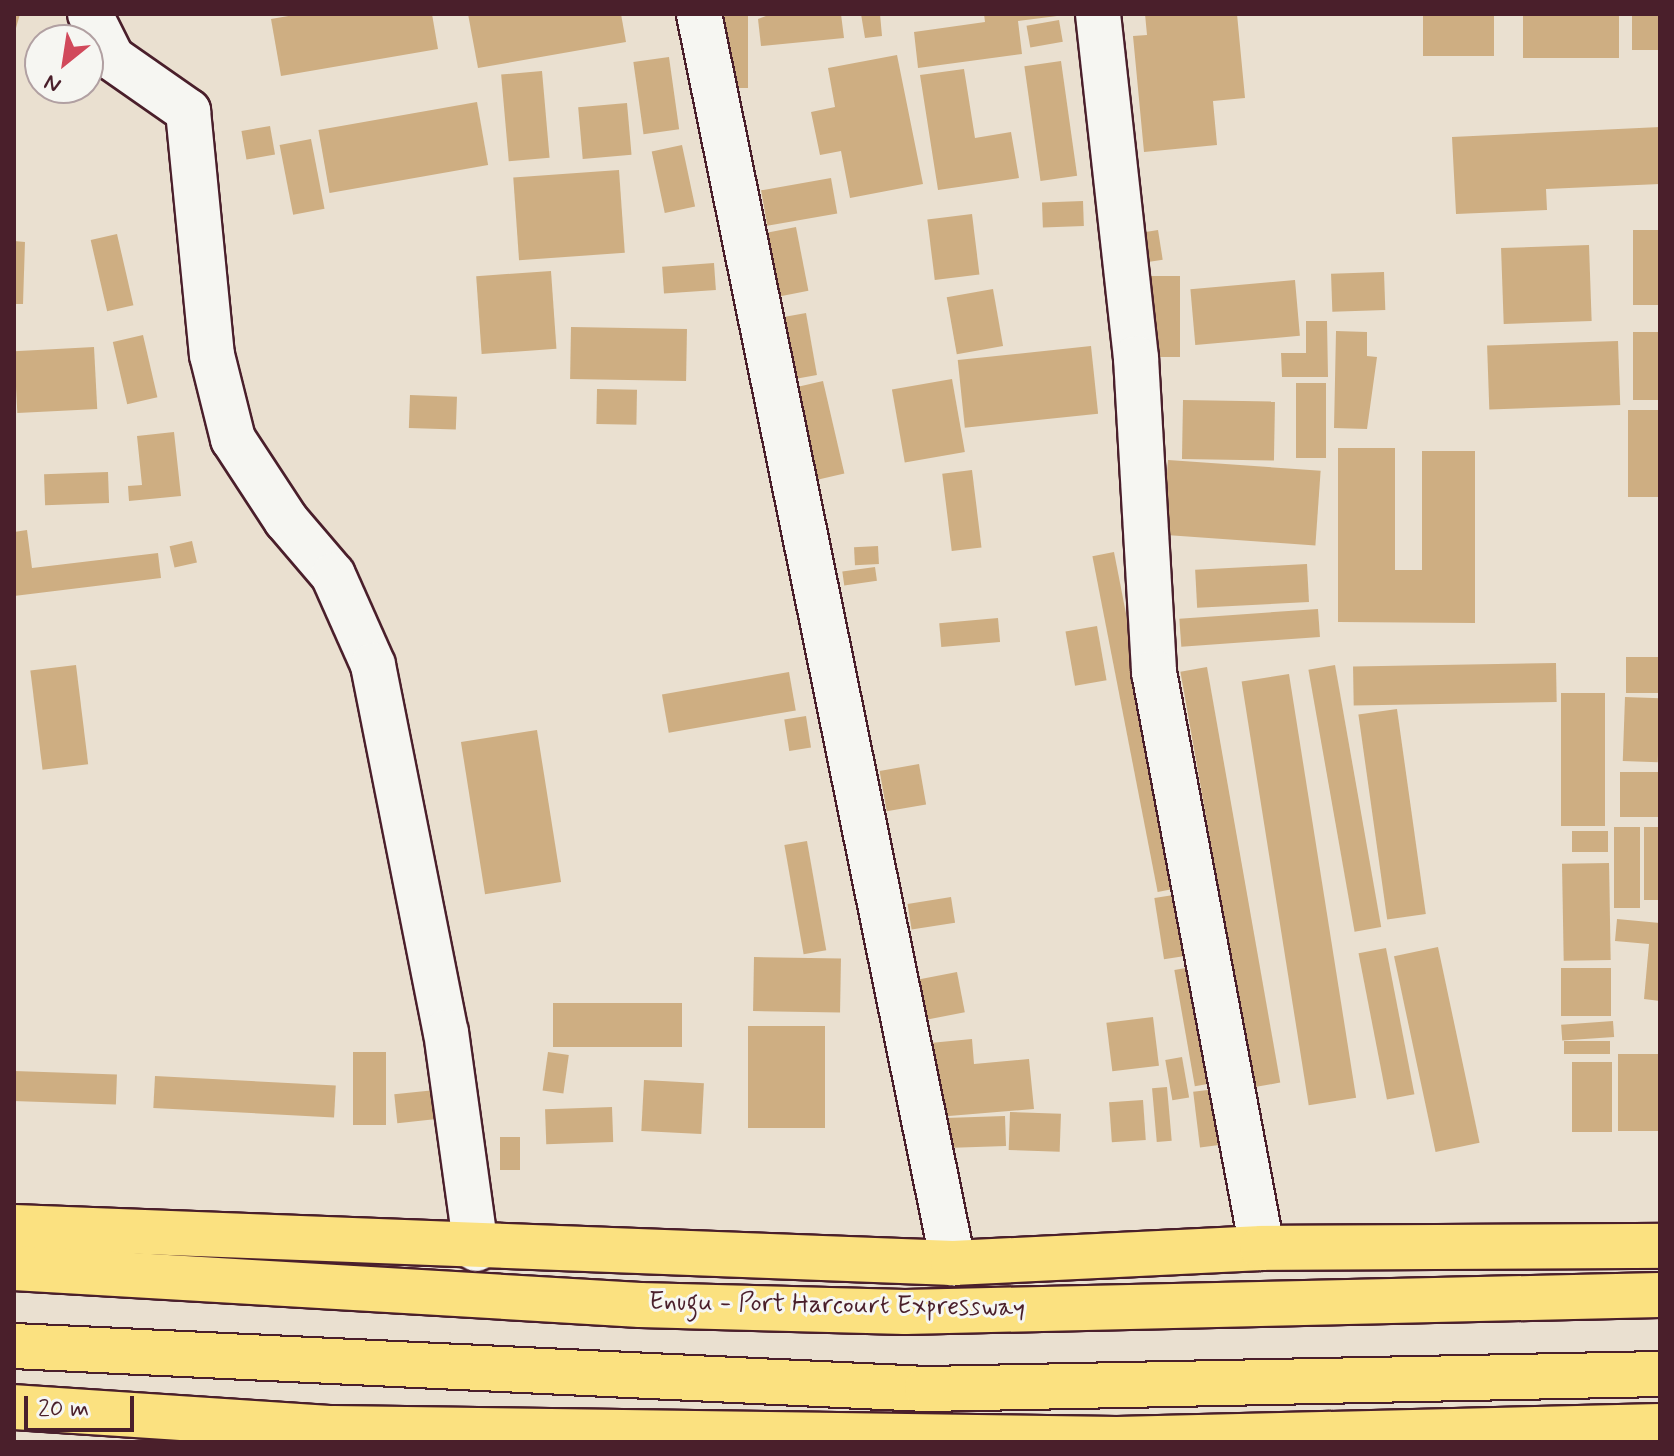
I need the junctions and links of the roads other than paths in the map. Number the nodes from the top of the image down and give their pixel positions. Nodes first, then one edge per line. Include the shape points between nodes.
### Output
1 (90, 14) edge
2 (699, 14) edge
3 (1098, 14) edge
4 (14, 1227) edge
5 (1660, 1246) edge
6 (1262, 1248) junction
7 (476, 1249) junction
8 (953, 1263) junction
9 (14, 1268) edge
10 (1660, 1295) edge
11 (14, 1346) edge
12 (1660, 1374) edge
13 (14, 1407) edge
14 (1660, 1426) edge
15 (334, 1435) edge
16 (1487, 1436) edge
17 (674, 1437) edge
18 (1426, 1437) edge

1 - 7 street via 112,58 188,111 212,355 233,439 286,520 333,575 373,665 446,1032
2 - 8 street
3 - 6 street via 1136,358 1154,672
4 - 7 main road, Enugu - Port Harcourt Expressway
5 - 6 main road, Enugu - Port Harcourt Expressway
6 - 8 main road, Enugu - Port Harcourt Expressway
7 - 8 main road, Enugu - Port Harcourt Expressway
9 - 10 main road, Enugu - Port Harcourt Expressway via 640,1305 905,1312
11 - 12 main road via 927,1389
13 - 15 main road
14 - 16 main road
15 - 17 main road
16 - 18 main road
17 - 18 main road

